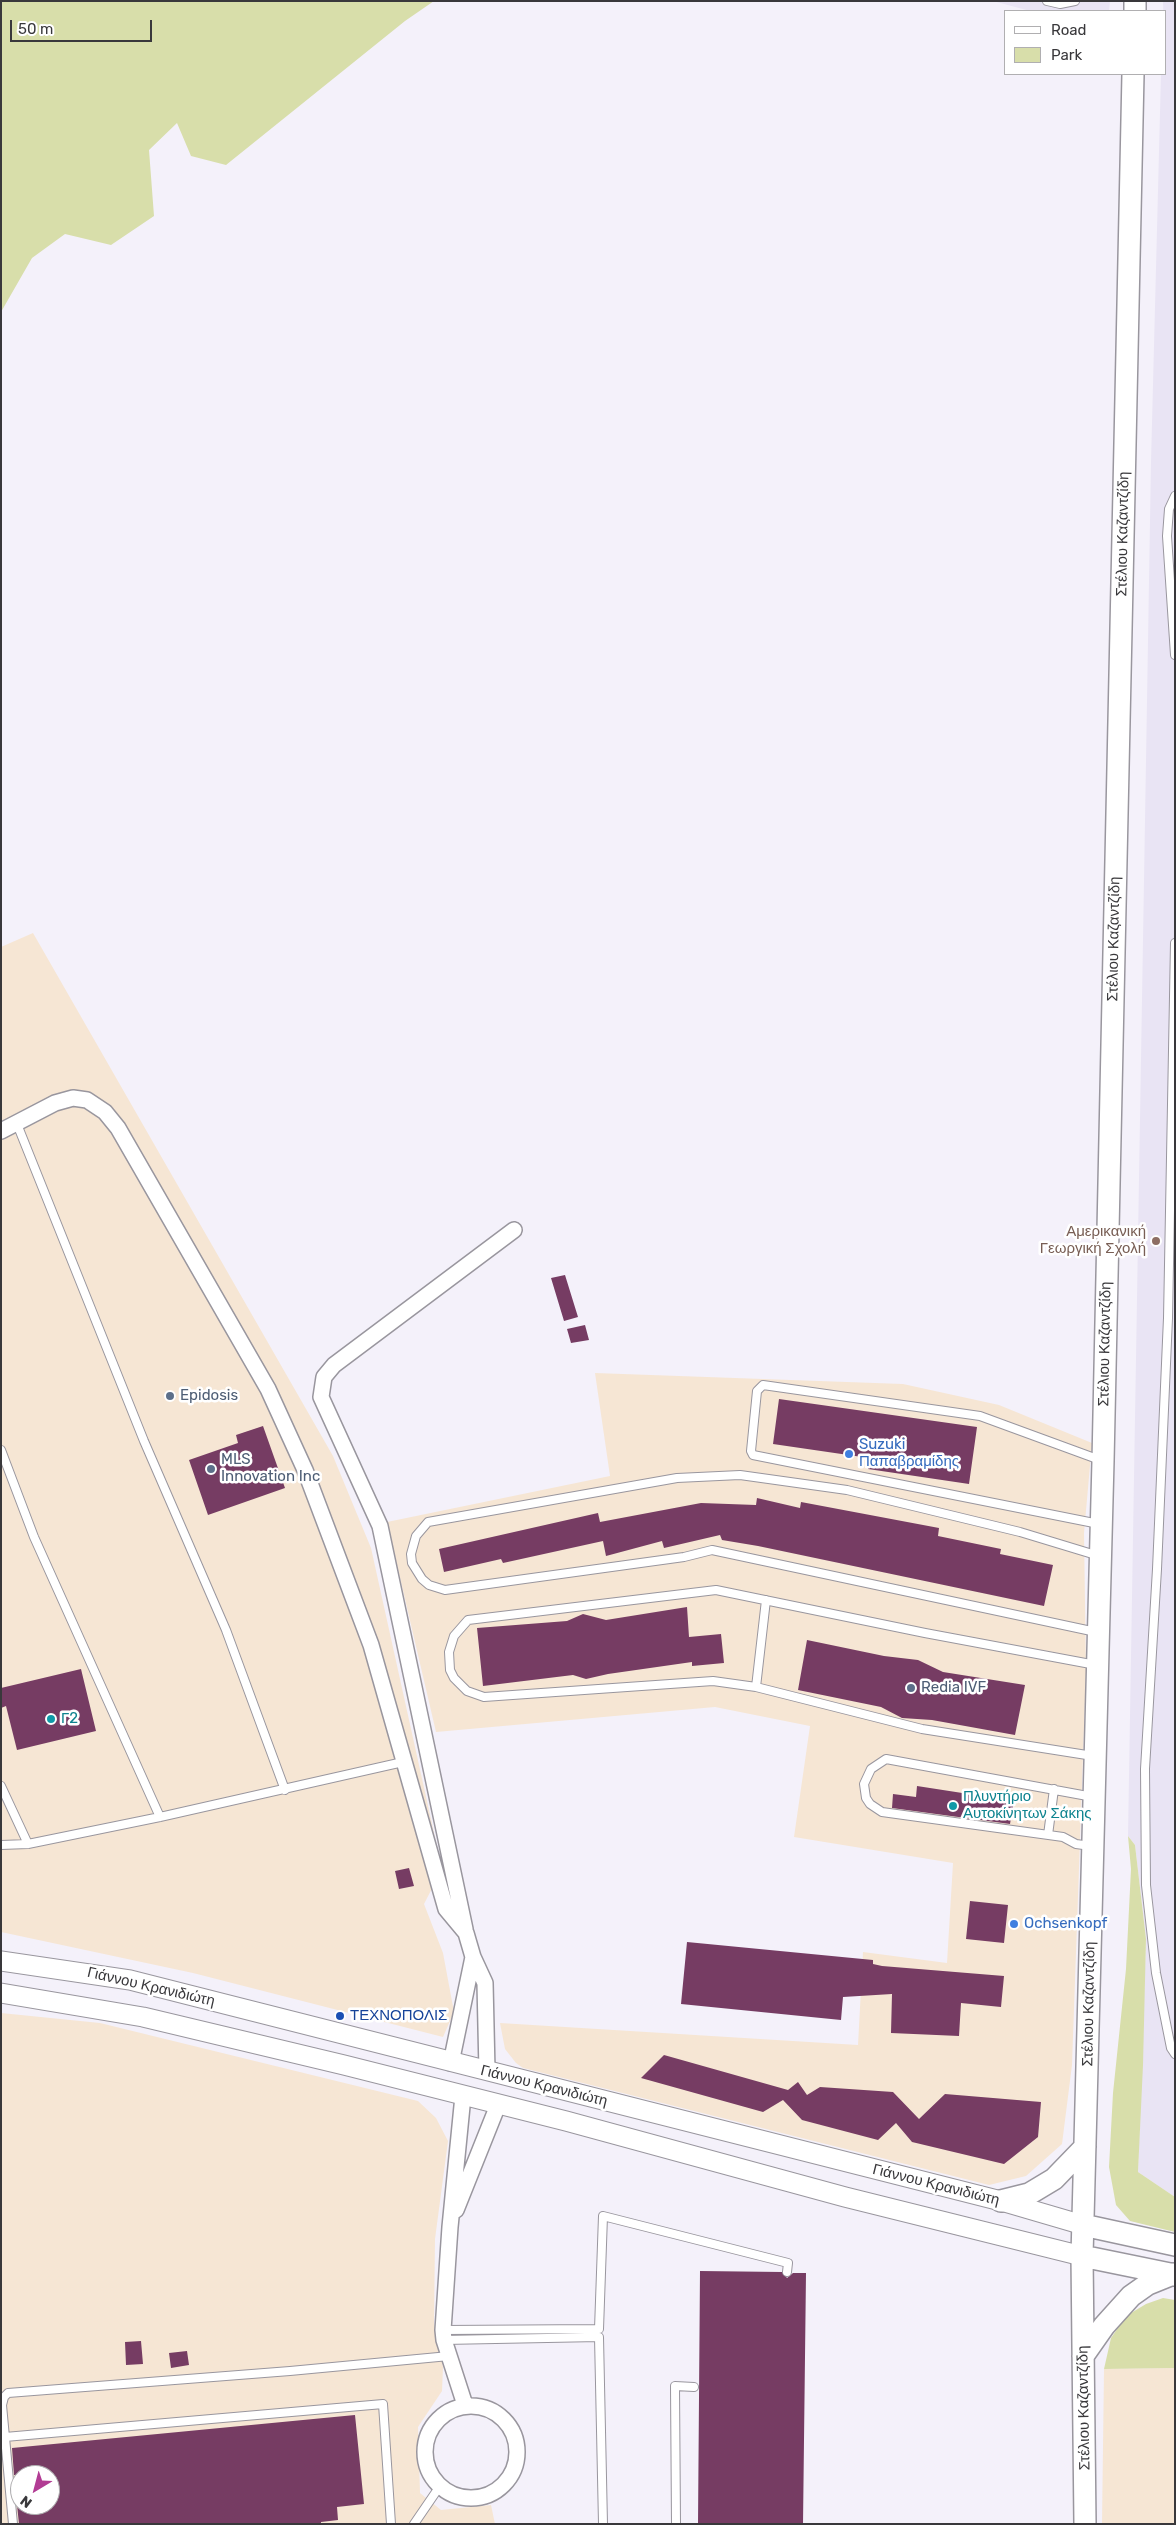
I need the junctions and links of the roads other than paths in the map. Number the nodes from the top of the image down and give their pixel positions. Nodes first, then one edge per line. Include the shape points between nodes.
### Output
1 (1047, 1) edge
2 (1075, 1) edge
3 (1133, 75) edge
4 (1175, 496) edge
5 (1175, 655) edge
6 (1175, 944) edge
7 (17, 1124) junction
8 (1, 1130) edge
9 (514, 1230) dead end
10 (1, 1450) edge
11 (1103, 1461) junction
12 (1101, 1524) junction
13 (1100, 1556) junction
14 (766, 1600) junction
15 (1098, 1632) junction
16 (1098, 1665) junction
17 (756, 1687) junction
18 (1095, 1756) junction
19 (403, 1762) junction
20 (1, 1786) edge
21 (1054, 1789) junction
22 (285, 1790) junction
23 (1094, 1798) junction
24 (160, 1817) junction
25 (1048, 1835) junction
26 (28, 1844) junction
27 (1, 1845) edge
28 (1093, 1846) junction
29 (466, 1933) junction
30 (474, 1957) junction
31 (1, 1961) edge
32 (1, 1993) edge
33 (1175, 2054) edge
34 (451, 2063) junction
35 (487, 2071) junction
36 (463, 2096) junction
37 (498, 2105) junction
38 (1085, 2147) junction
39 (1001, 2201) junction
40 (1083, 2225) junction
41 (450, 2228) junction
42 (1175, 2245) edge
43 (1082, 2256) junction
44 (787, 2272) dead end
45 (1174, 2274) edge
46 (443, 2335) junction
47 (449, 2356) junction
48 (1083, 2356) junction
49 (694, 2387) dead end
50 (465, 2406) junction
51 (5, 2437) junction
52 (440, 2486) junction
53 (13, 2524) edge
54 (391, 2524) edge
55 (414, 2524) edge
56 (602, 2524) edge
57 (676, 2524) edge
58 (1085, 2524) edge

1 - 2 lane via 1060,4
3 - 11 main road, Στέλιου Καζαντζίδη
4 - 5 lane via 1169,509 1167,536
6 - 33 lane via 1168,1318 1144,1769 1146,1885 1156,1973 1171,2048
7 - 8 street
7 - 19 street via 55,1103 73,1098 87,1100 105,1112 118,1128 268,1389 305,1470 371,1645
7 - 22 lane via 144,1441 226,1630
9 - 29 street via 334,1365 324,1377 321,1397 380,1526
10 - 24 lane via 34,1537
11 - 12 main road, Στέλιου Καζαντζίδη
11 - 12 lane via 980,1416 763,1385 757,1391 753,1455
12 - 13 main road, Στέλιου Καζαντζίδη
13 - 15 main road, Στέλιου Καζαντζίδη
13 - 15 lane via 1020,1532 847,1490 740,1475 677,1478 428,1522 416,1536 411,1554 412,1563 422,1579 445,1590 684,1557 712,1550
14 - 16 lane via 925,1634
14 - 17 lane
14 - 17 lane via 716,1590 468,1620 454,1636 449,1652 454,1678 467,1691 484,1696 713,1681
15 - 16 main road, Στέλιου Καζαντζίδη
16 - 18 main road, Στέλιου Καζαντζίδη
17 - 18 lane via 922,1729
18 - 23 main road, Στέλιου Καζαντζίδη
19 - 22 lane
19 - 29 street via 446,1908
20 - 26 lane
21 - 23 lane
21 - 25 lane
21 - 25 lane via 886,1759 871,1769 864,1784 866,1798 882,1812
22 - 24 lane
23 - 28 main road, Στέλιου Καζαντζίδη
24 - 26 lane
25 - 28 lane
26 - 27 lane
28 - 38 main road, Στέλιου Καζαντζίδη
29 - 30 street
30 - 34 street
30 - 35 street via 485,1982
31 - 34 street, Γιάννου Κρανιδιώτη via 130,1980
32 - 36 street, Γιάννου Κρανιδιώτη via 144,2017
34 - 35 street, Γιάννου Κρανιδιώτη
35 - 39 street, Γιάννου Κρανιδιώτη
36 - 37 street, Γιάννου Κρανιδιώτη
36 - 41 street
37 - 41 street
37 - 43 street, Γιάννου Κρανιδιώτη
38 - 39 main road via 1054,2179 1029,2194
38 - 40 main road, Στέλιου Καζαντζίδη
39 - 40 street, Γιάννου Κρανιδιώτη
40 - 42 main road
40 - 43 main road, Στέλιου Καζαντζίδη
41 - 46 street
43 - 45 main road
43 - 48 main road, Στέλιου Καζαντζίδη
44 - 46 lane via 788,2263 603,2216 599,2329
45 - 48 main road via 1148,2284 1131,2296
46 - 47 street
46 - 56 lane via 599,2337
47 - 50 street
47 - 51 lane via 8,2393 2,2405
48 - 58 main road, Στέλιου Καζαντζίδη
49 - 57 lane via 675,2386
50 - 52 street via 450,2410 438,2419 427,2438 425,2460 430,2474
50 - 52 street via 480,2406 495,2412 506,2422 516,2443 515,2466 497,2490 483,2496 453,2495
51 - 53 lane
51 - 54 lane via 383,2404
52 - 55 lane

